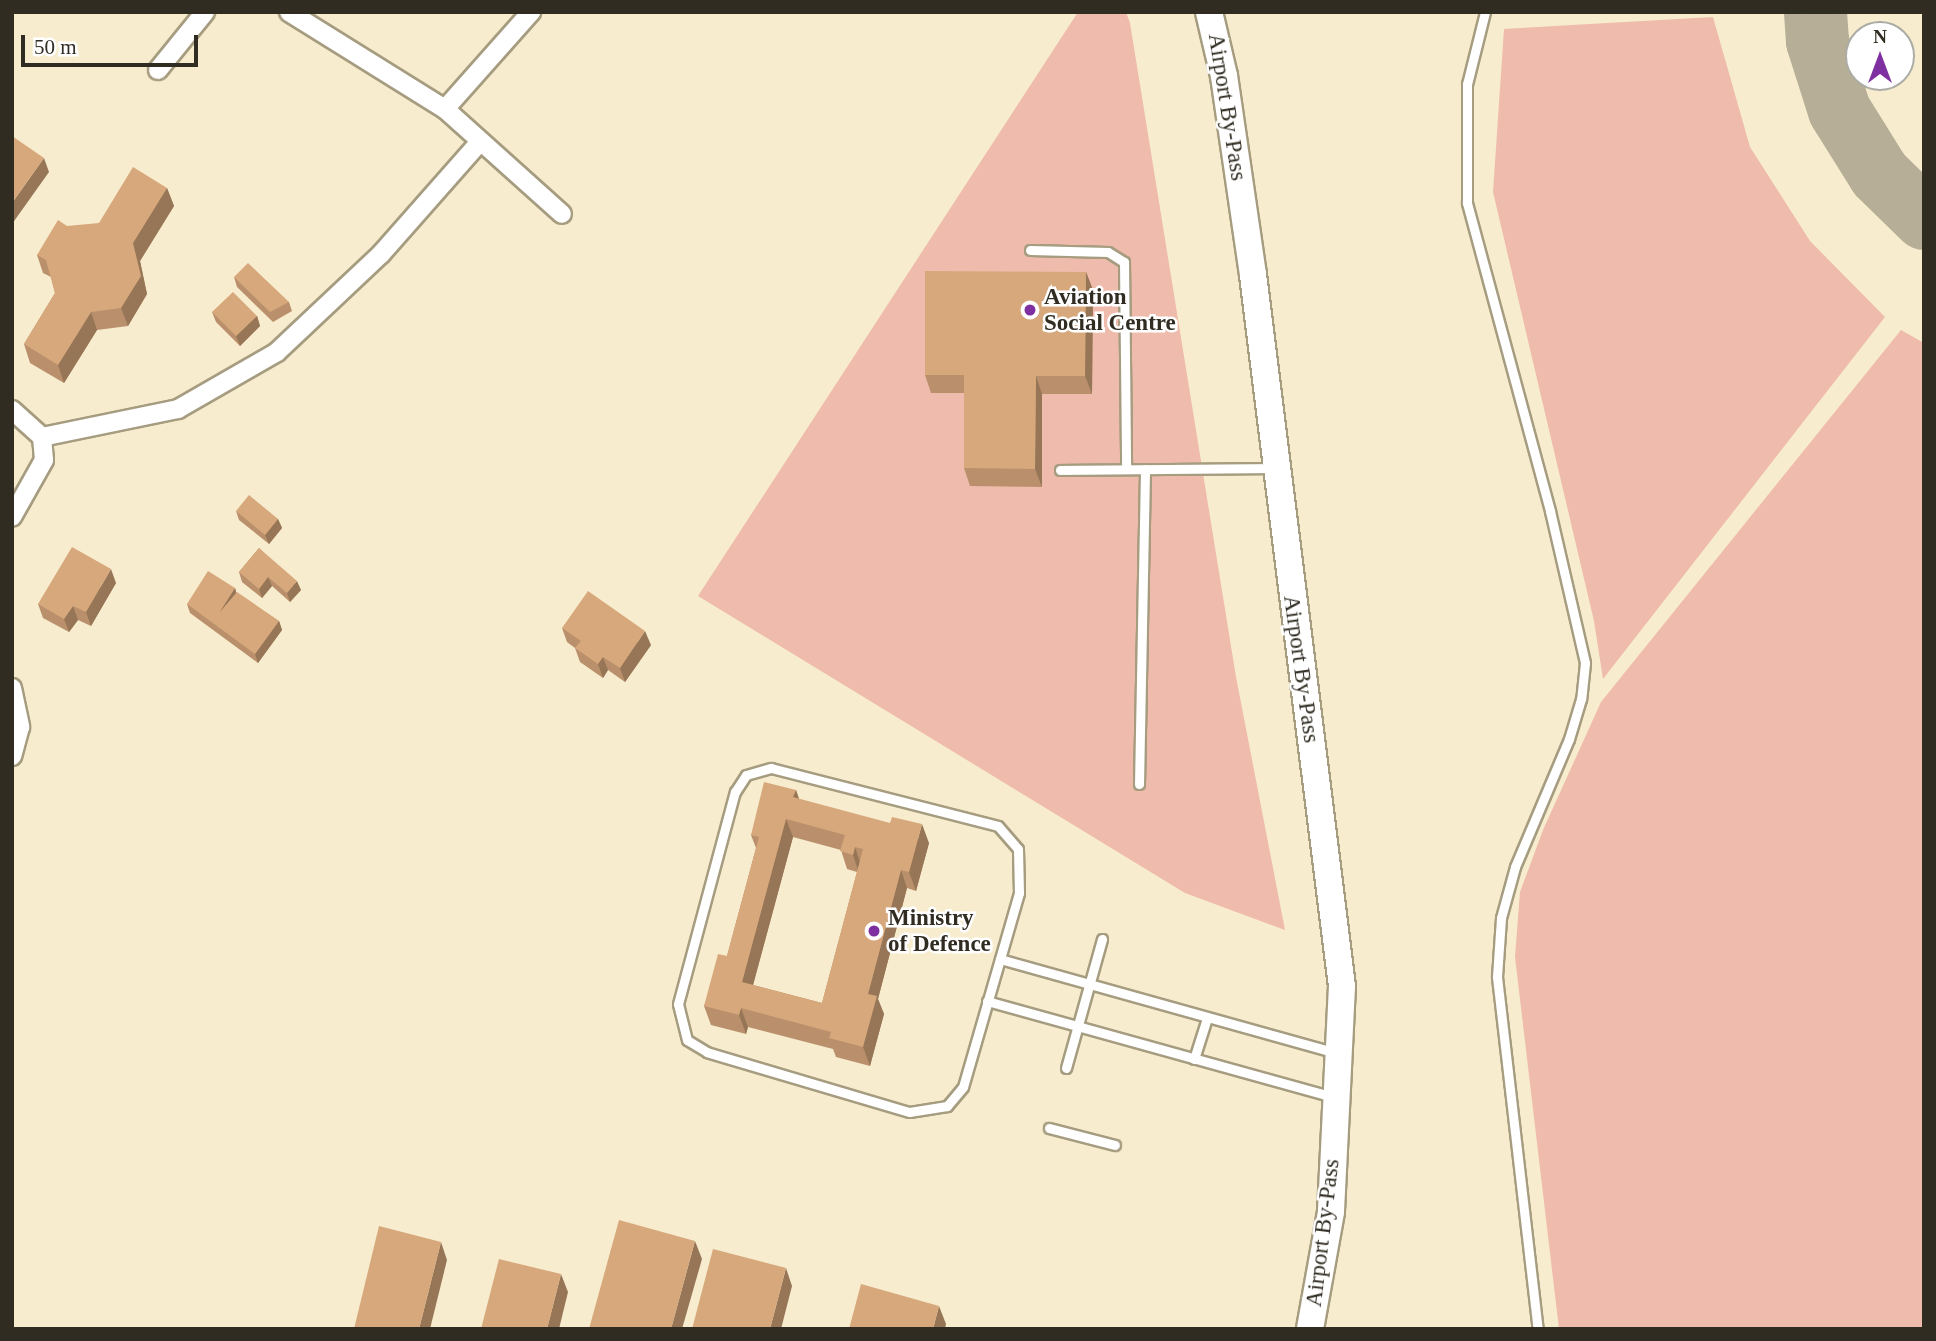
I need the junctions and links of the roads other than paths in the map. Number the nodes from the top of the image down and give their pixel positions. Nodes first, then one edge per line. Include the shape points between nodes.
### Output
1 (205, 12) edge
2 (289, 12) edge
3 (531, 12) edge
4 (1209, 12) edge
5 (1485, 12) edge
6 (158, 70) dead end
7 (445, 109) junction
8 (479, 143) junction
9 (562, 215) dead end
10 (1030, 250) dead end
11 (12, 410) edge
12 (42, 437) junction
13 (1273, 468) junction
14 (1126, 469) junction
15 (1145, 469) junction
16 (1060, 470) dead end
17 (12, 517) edge
18 (12, 688) edge
19 (12, 756) edge
20 (1139, 784) dead end
21 (1102, 939) dead end
22 (1000, 959) junction
23 (1093, 984) junction
24 (987, 1001) junction
25 (1207, 1017) junction
26 (1080, 1028) junction
27 (1338, 1054) junction
28 (1195, 1059) junction
29 (1066, 1068) dead end
30 (1336, 1098) junction
31 (1049, 1128) dead end
32 (1115, 1145) dead end
33 (1310, 1329) edge
34 (1538, 1329) edge

1 - 6 street
2 - 7 street
3 - 7 street
4 - 13 main road, Airport By-Pass via 1224,76 1253,275
5 - 34 lane via 1467,84 1467,203 1550,511 1585,663 1581,699 1569,739 1515,867 1500,930 1497,977 1504,1066
7 - 8 street
8 - 9 street
8 - 12 street via 380,254 277,352 178,409
10 - 14 lane via 1108,252 1124,262
11 - 12 street
12 - 17 street via 44,460
13 - 15 lane
13 - 27 main road, Airport By-Pass via 1337,934 1342,986
14 - 15 lane
14 - 16 lane
15 - 20 lane
18 - 19 street via 20,727
21 - 23 lane
22 - 23 lane
22 - 24 lane
22 - 24 lane via 1021,878 1018,849 998,826 785,769 758,771 739,783 678,1004 681,1027 694,1046 909,1112 921,1111 947,1106 956,1098
23 - 25 lane
23 - 26 lane
24 - 26 lane
25 - 27 lane
25 - 28 lane
26 - 28 lane
26 - 29 lane
27 - 30 main road, Airport By-Pass
28 - 30 lane
30 - 33 main road, Airport By-Pass via 1331,1212
31 - 32 lane

